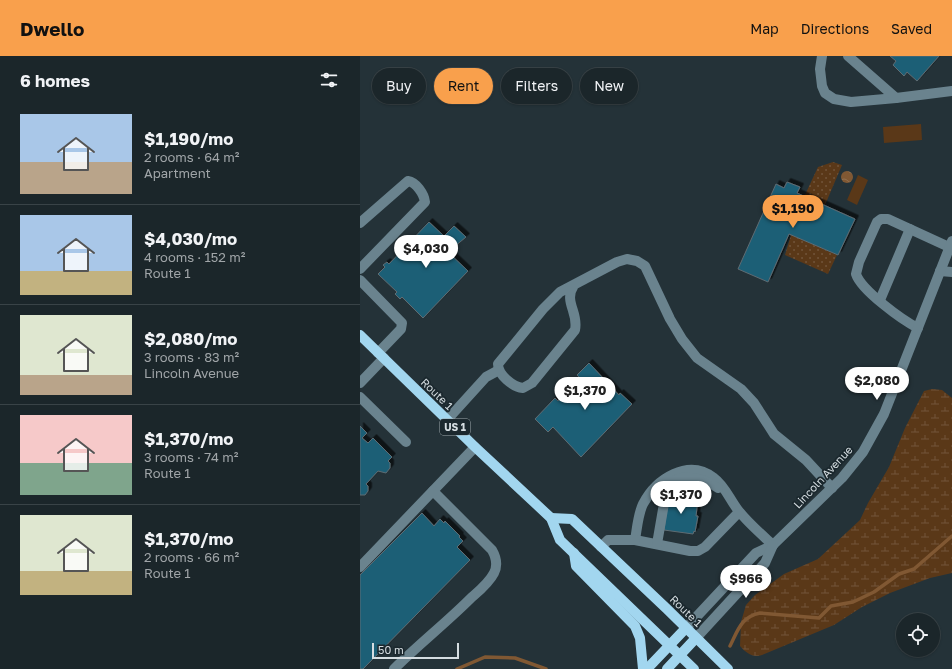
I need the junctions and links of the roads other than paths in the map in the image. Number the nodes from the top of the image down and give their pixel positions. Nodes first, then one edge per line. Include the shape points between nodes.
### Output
1 (822, 56) edge
2 (848, 56) edge
3 (952, 91) edge
4 (896, 98) junction
5 (360, 224) edge
6 (910, 229) junction
7 (951, 244) edge
8 (360, 269) edge
9 (940, 271) junction
10 (952, 272) edge
11 (360, 280) edge
12 (574, 285) junction
13 (880, 300) junction
14 (918, 328) junction
15 (360, 335) edge
16 (381, 356) junction
17 (499, 370) junction
18 (360, 383) edge
19 (360, 397) edge
20 (447, 420) junction
21 (406, 442) dead end
22 (475, 447) junction
23 (832, 488) junction
24 (433, 491) junction
25 (732, 502) junction
26 (740, 512) junction
27 (551, 518) junction
28 (635, 540) junction
29 (657, 544) junction
30 (773, 545) junction
31 (601, 547) junction
32 (574, 553) junction
33 (360, 567) edge
34 (686, 628) junction
35 (696, 638) junction
36 (670, 645) junction
37 (680, 655) junction
38 (394, 669) edge
39 (643, 669) edge
40 (647, 669) edge
41 (667, 669) edge
42 (694, 669) edge
43 (728, 669) edge

1 - 4 street via 820,80 825,92 834,100 851,102
2 - 4 street
3 - 4 street
5 - 8 street via 408,181 415,184 425,199 425,202
6 - 7 street
6 - 13 street
6 - 13 street via 888,219 879,220 859,262 858,278
7 - 9 street, Lincoln Avenue
9 - 10 street
9 - 14 street, Lincoln Avenue
11 - 16 street via 402,323 401,329
12 - 17 street via 560,292 548,303 501,359 498,364
12 - 17 street via 569,297 576,318 575,330 537,378 520,388
12 - 23 street via 627,259 645,266 670,319 697,358 741,389 754,403 774,434 806,460
13 - 14 street via 902,319
14 - 23 street, Lincoln Avenue via 878,427 859,458
15 - 16 main road, Route 1 / US 1
16 - 18 street
16 - 20 main road, Route 1 / US 1
17 - 20 street via 486,376
19 - 21 street
20 - 22 main road, Route 1 / US 1
22 - 24 street
22 - 27 main road, Route 1 / US 1
23 - 30 street, Lincoln Avenue
24 - 33 street
24 - 38 street via 492,550 496,566 486,584 448,622
25 - 26 street
25 - 28 street via 715,478 698,471 681,470 666,478 643,505
25 - 29 street via 708,482 689,477 675,481 666,492
26 - 29 street via 702,549 690,551
26 - 30 street
27 - 31 main road, Route 1 via 572,520
27 - 32 main road, Route 1 / US 1 via 560,540
28 - 29 street
28 - 31 street via 608,540
30 - 34 street, Lincoln Avenue via 756,553
30 - 35 street, Lincoln Avenue via 765,563
31 - 34 main road, Route 1
32 - 36 main road, Route 1 / US 1
32 - 39 main road via 576,566 635,626 640,638
34 - 35 main road, Route 1
34 - 36 main road
35 - 37 main road
35 - 43 main road, Route 1
36 - 37 main road, Route 1 / US 1
36 - 40 main road
37 - 41 main road
37 - 42 main road, Route 1 / US 1

